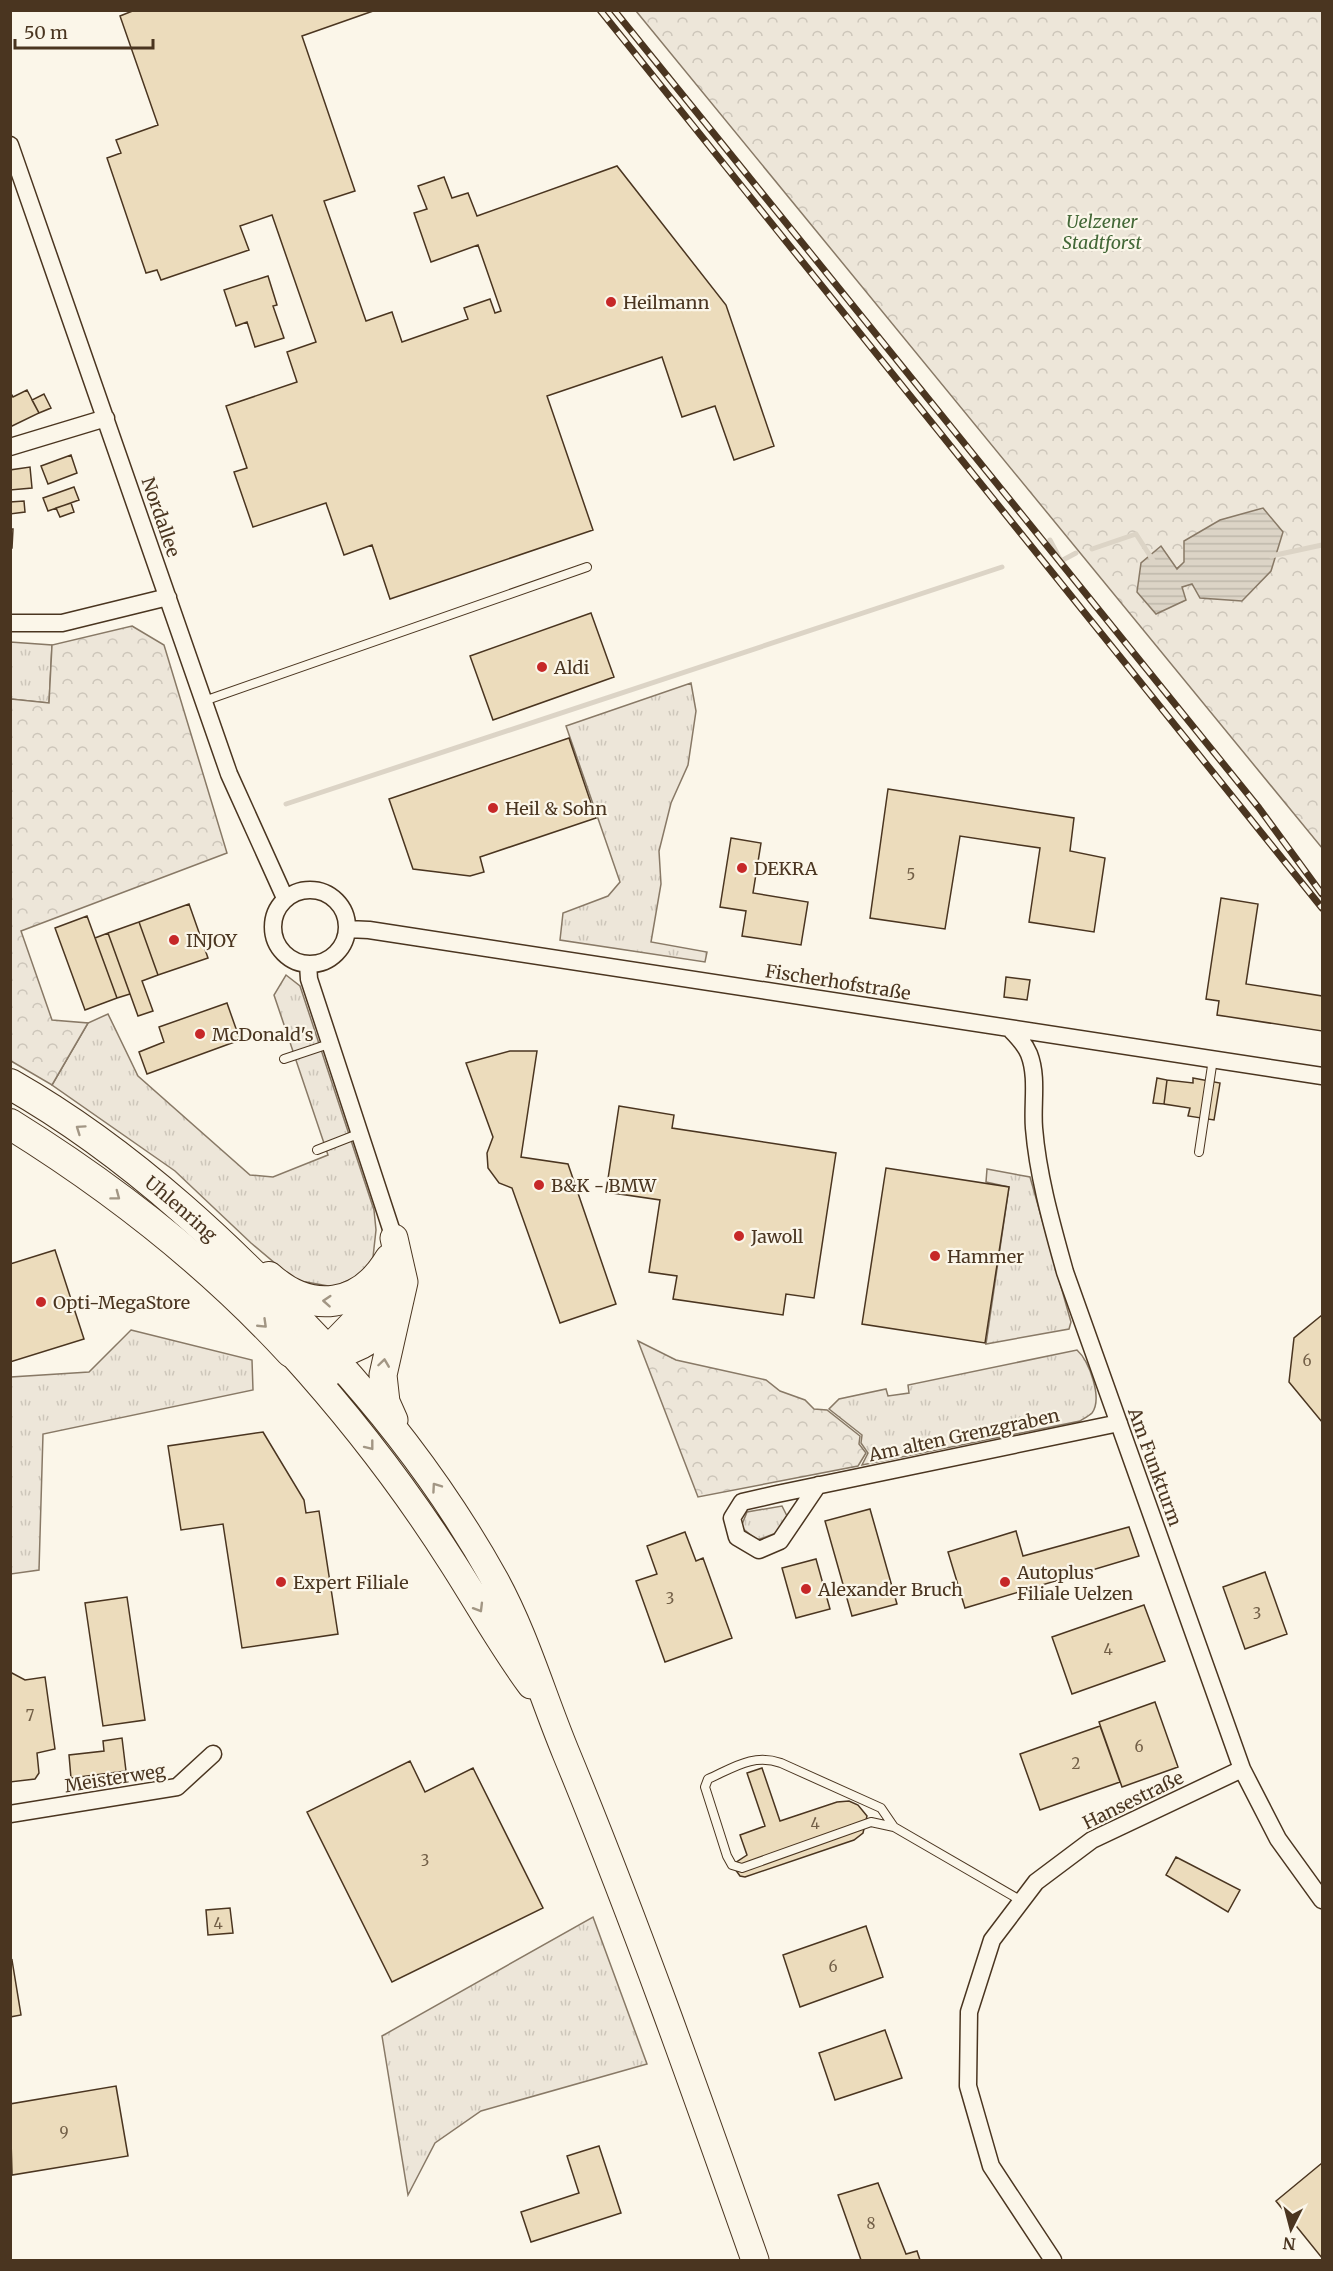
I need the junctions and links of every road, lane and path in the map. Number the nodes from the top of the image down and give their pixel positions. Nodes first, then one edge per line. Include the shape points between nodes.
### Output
1 (10, 145) edge
2 (106, 418) junction
3 (10, 447) edge
4 (587, 567) dead end
5 (168, 597) junction
6 (10, 623) edge
7 (204, 701) junction
8 (285, 898) junction
9 (347, 928) junction
10 (308, 964) junction
11 (1010, 1029) junction
12 (329, 1044) junction
13 (284, 1059) dead end
14 (1213, 1059) junction
15 (1323, 1076) edge
16 (10, 1084) edge
17 (10, 1124) edge
18 (358, 1134) junction
19 (317, 1150) dead end
20 (1199, 1152) dead end
21 (162, 1188) junction
22 (392, 1248) junction
23 (394, 1316) junction
24 (291, 1352) junction
25 (332, 1356) junction
26 (334, 1401) junction
27 (1119, 1423) junction
28 (402, 1439) junction
29 (818, 1485) junction
30 (547, 1705) junction
31 (213, 1754) dead end
32 (1242, 1769) junction
33 (10, 1814) edge
34 (894, 1827) junction
35 (1020, 1900) junction
36 (1323, 1900) edge
37 (755, 2260) edge
38 (1053, 2260) edge

1 - 2 street, Nordallee
2 - 3 street
2 - 5 street, Nordallee
4 - 7 lane
5 - 6 street via 63,623
5 - 7 street, Nordallee
7 - 8 street, Nordallee via 229,774
8 - 9 street via 304,890 325,892 340,906
8 - 10 street via 272,924 276,943 291,960
9 - 10 street via 344,942 334,956
9 - 11 street, Fischerhofstraße
10 - 12 street
11 - 14 street, Fischerhofstraße
11 - 27 street, Am Funkturm via 1029,1053 1034,1072 1034,1126 1047,1208 1065,1272
12 - 13 lane
12 - 18 street
14 - 15 street, Fischerhofstraße
14 - 20 lane
21 -> 16 highway, Uhlenring via 67,1119
17 -> 24 highway, Uhlenring via 78,1167 166,1235
18 - 19 lane
18 - 22 street
22 -> 21 highway via 377,1276 351,1297 337,1301 300,1296 280,1287 213,1226
21 - 25 highway, Uhlenring
22 - 23 main road via 404,1282
22 - 25 main road via 382,1284 371,1305 342,1334
23 - 25 main road via 368,1342
28 -> 23 main road via 386,1402 383,1382
24 - 25 main road
24 - 26 main road
25 - 26 main road via 329,1375
25 - 28 main road
26 -> 30 main road via 416,1508 503,1647
27 - 29 street, Am alten Grenzgraben
27 - 32 street, Am Funkturm
30 -> 28 main road via 521,1632 495,1581
29 - 29 street, Am alten Grenzgraben via 780,1541 759,1550 737,1537 732,1518 742,1502
30 - 37 main road via 638,1931
31 - 33 street, Meisterweg via 177,1787
32 - 35 street, Hansestraße via 1092,1840 1036,1882
32 - 36 street, Am Funkturm via 1278,1839
34 - 34 lane via 881,1808 768,1758 754,1758 708,1779 705,1787 727,1856 732,1865 742,1868 871,1822
34 - 35 lane
35 - 38 street, Hansestraße via 992,1940 969,2012 968,2086 991,2166

